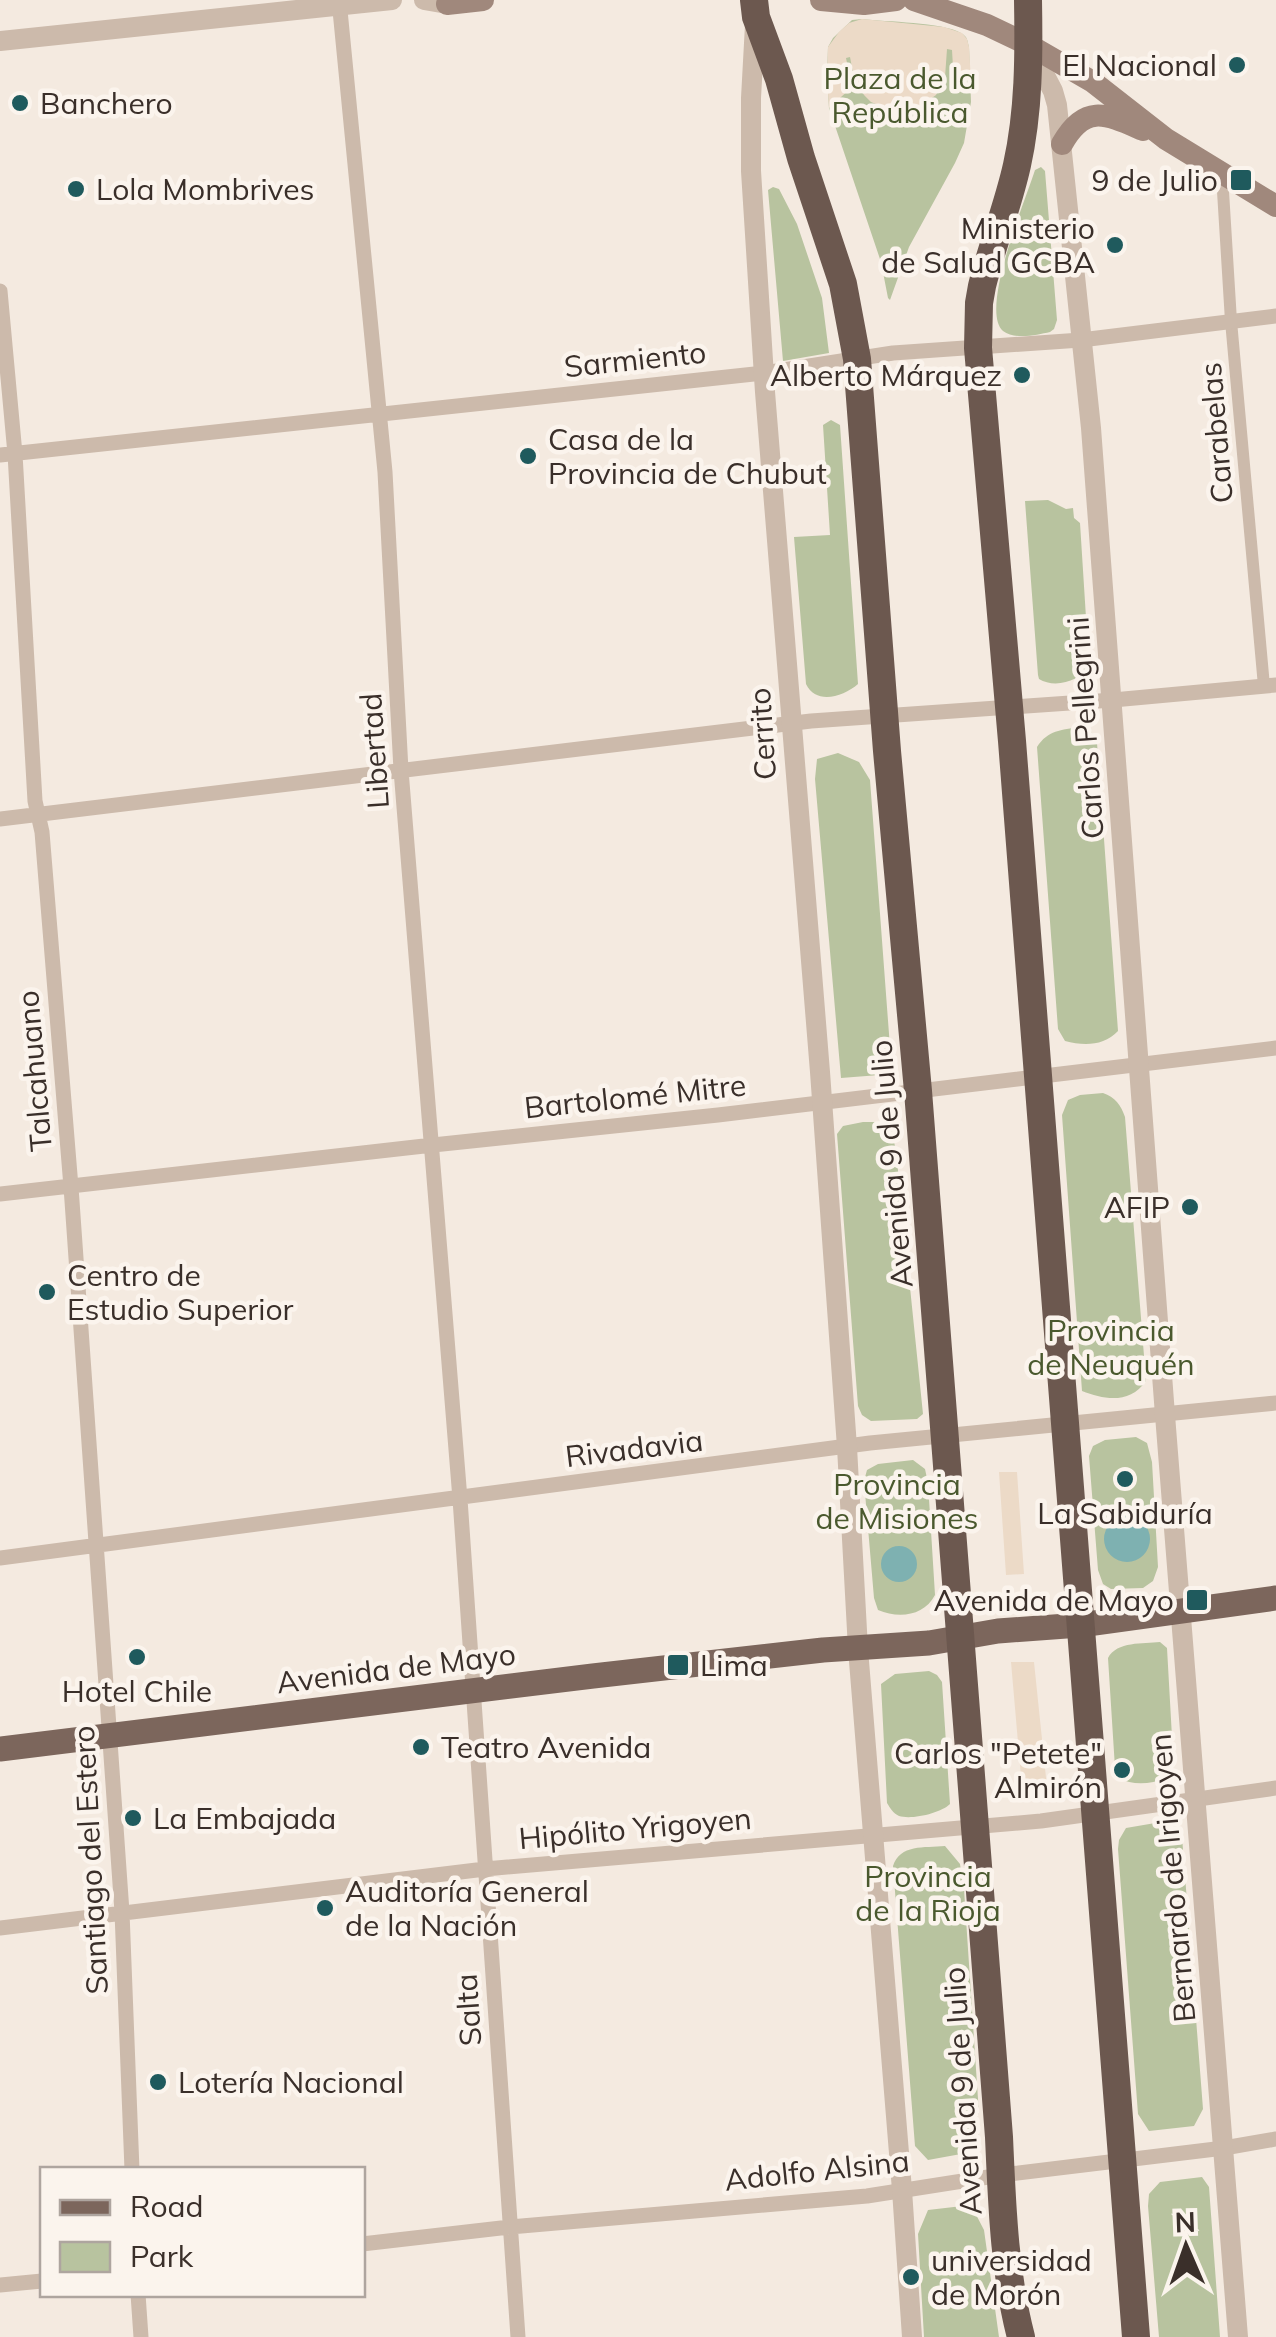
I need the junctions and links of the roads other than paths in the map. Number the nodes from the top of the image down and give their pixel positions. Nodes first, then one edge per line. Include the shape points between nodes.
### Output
1 (392, 0) edge
2 (483, 0) edge
3 (821, 0) edge
4 (896, 0) edge
5 (914, 0) edge
6 (1028, 0) edge
7 (436, 2) edge
8 (339, 3) edge
9 (755, 9) edge
10 (0, 41) edge
11 (1029, 45) junction
12 (1166, 139) junction
13 (1062, 144) junction
14 (1222, 175) junction
15 (1276, 206) edge
16 (0, 291) edge
17 (1276, 316) edge
18 (1231, 321) junction
19 (1080, 340) junction
20 (978, 348) junction
21 (857, 359) junction
22 (764, 373) junction
23 (380, 414) junction
24 (7, 455) edge
25 (1270, 686) edge
26 (1112, 700) junction
27 (1009, 708) junction
28 (884, 716) junction
29 (792, 725) junction
30 (402, 770) junction
31 (38, 815) junction
32 (0, 820) edge
33 (1276, 1048) edge
34 (1140, 1064) junction
35 (1038, 1076) junction
36 (918, 1091) junction
37 (822, 1103) junction
38 (433, 1145) junction
39 (71, 1186) junction
40 (0, 1194) edge
41 (1276, 1403) edge
42 (1165, 1414) junction
43 (1064, 1424) junction
44 (945, 1435) junction
45 (847, 1446) junction
46 (460, 1498) junction
47 (96, 1547) junction
48 (0, 1558) edge
49 (1276, 1598) edge
50 (1181, 1610) junction
51 (1080, 1625) junction
52 (960, 1638) junction
53 (858, 1649) junction
54 (473, 1691) junction
55 (110, 1736) junction
56 (0, 1749) edge
57 (1276, 1788) edge
58 (1196, 1798) junction
59 (1095, 1814) junction
60 (976, 1828) junction
61 (873, 1835) junction
62 (485, 1869) junction
63 (122, 1912) junction
64 (0, 1928) edge
65 (1276, 2138) edge
66 (1224, 2148) junction
67 (1122, 2160) junction
68 (132, 2167) edge
69 (1001, 2175) junction
70 (902, 2190) junction
71 (510, 2227) junction
72 (365, 2244) edge
73 (40, 2280) edge
74 (0, 2285) edge
75 (138, 2297) edge
76 (141, 2337) edge
77 (518, 2337) edge
78 (912, 2337) edge
79 (1021, 2337) edge
80 (1136, 2337) edge
81 (1238, 2337) edge

1 - 8 street
2 - 7 main road
3 - 4 main road
5 - 11 main road
6 - 11 highway
8 - 10 street
8 - 23 street, Libertad
9 - 21 highway, Avenida 9 de Julio via 843,284
9 - 22 street, Cerrito via 751,171
11 - 12 main road via 1093,82
11 - 13 street, Carlos Pellegrini via 1053,91
11 - 20 highway via 1020,148 982,286
12 - 13 main road via 1099,115 1078,123
12 - 14 main road
13 - 19 street, Carlos Pellegrini
14 - 15 main road
14 - 18 street, Carabelas
16 - 24 street, Talcahuano
17 - 18 street, Sarmiento
18 - 19 street, Sarmiento
18 - 25 street, Carabelas
19 - 20 street, Sarmiento
19 - 26 street, Carlos Pellegrini
20 - 21 street, Sarmiento
20 - 27 highway
21 - 22 street, Sarmiento
21 - 28 highway, Avenida 9 de Julio
22 - 23 street, Sarmiento
22 - 29 street, Cerrito
23 - 24 street, Sarmiento
23 - 30 street, Libertad
24 - 31 street, Talcahuano
25 - 26 street
26 - 27 street
26 - 34 street, Carlos Pellegrini
27 - 28 street
27 - 35 highway
28 - 29 street
28 - 36 highway, Avenida 9 de Julio
29 - 30 street
29 - 37 street, Cerrito
30 - 31 street
30 - 38 street, Libertad
31 - 32 street
31 - 39 street, Talcahuano
33 - 34 street, Bartolomé Mitre
34 - 35 street, Bartolomé Mitre
34 - 42 street, Carlos Pellegrini
35 - 36 street, Bartolomé Mitre
35 - 43 highway
36 - 37 street, Bartolomé Mitre
36 - 44 highway, Avenida 9 de Julio
37 - 38 street, Bartolomé Mitre
37 - 45 street, Cerrito
38 - 39 street, Bartolomé Mitre
38 - 46 street, Libertad
39 - 40 street, Bartolomé Mitre
39 - 47 street, Talcahuano
41 - 42 street, Rivadavia
42 - 43 street, Rivadavia
42 - 50 street, Bernardo de Irigoyen
43 - 44 street, Rivadavia
43 - 51 highway
44 - 45 street, Rivadavia
44 - 52 highway, Avenida 9 de Julio
45 - 46 street, Rivadavia
45 - 53 street
46 - 47 street, Rivadavia
46 - 54 street, Salta
47 - 48 street, Rivadavia
47 - 55 street, Santiago del Estero
49 - 50 main road, Avenida de Mayo
50 - 51 main road, Avenida de Mayo
50 - 58 street, Bernardo de Irigoyen
51 - 52 main road, Avenida de Mayo
51 - 59 highway
52 - 53 main road, Avenida de Mayo
52 - 60 highway, Avenida 9 de Julio
53 - 54 main road, Avenida de Mayo
53 - 61 street
54 - 55 main road, Avenida de Mayo
54 - 62 street, Salta
55 - 56 main road, Avenida de Mayo
55 - 63 street, Santiago del Estero
57 - 58 street, Hipólito Yrigoyen
58 - 59 street, Hipólito Yrigoyen
58 - 66 street, Bernardo de Irigoyen
59 - 60 street, Hipólito Yrigoyen
59 - 67 highway
60 - 61 street, Hipólito Yrigoyen
60 - 69 highway, Avenida 9 de Julio
61 - 62 street, Hipólito Yrigoyen
61 - 70 street
62 - 63 street, Hipólito Yrigoyen
62 - 71 street, Salta
63 - 64 street, Hipólito Yrigoyen
63 - 68 street, Santiago del Estero
65 - 66 street, Adolfo Alsina
66 - 67 street, Adolfo Alsina
66 - 81 street, Bernardo de Irigoyen
67 - 69 street, Adolfo Alsina
67 - 80 highway
69 - 70 street, Adolfo Alsina
69 - 79 highway, Avenida 9 de Julio
70 - 71 street, Adolfo Alsina
70 - 78 street
71 - 72 street, Adolfo Alsina
71 - 77 street, Salta
73 - 74 street
75 - 76 street

